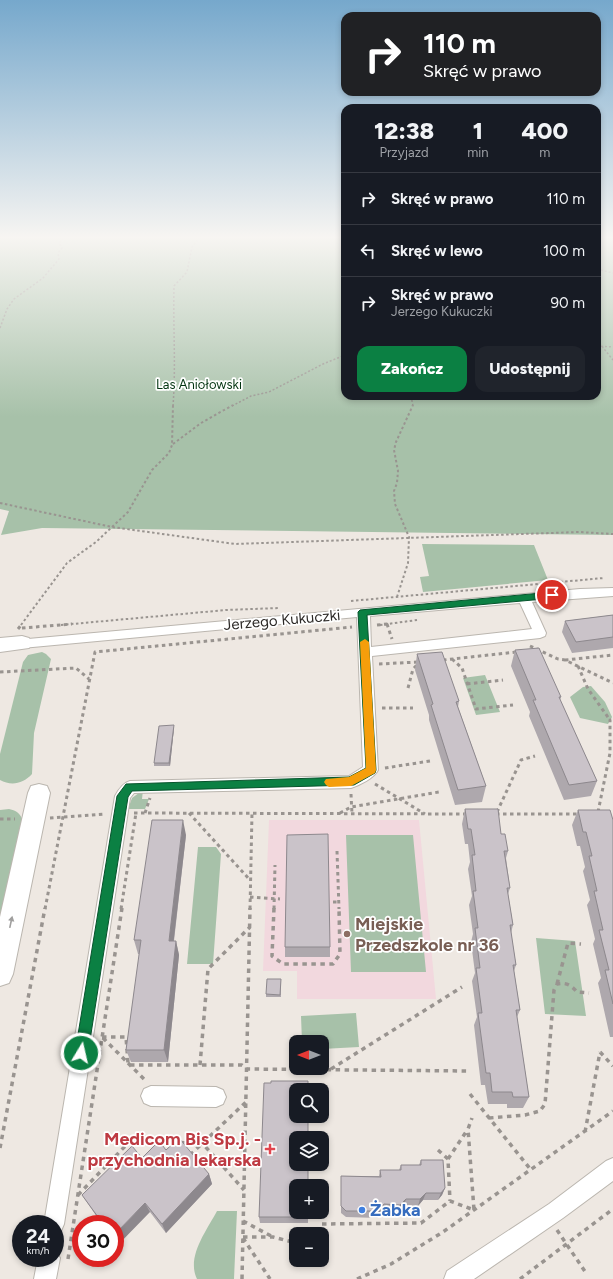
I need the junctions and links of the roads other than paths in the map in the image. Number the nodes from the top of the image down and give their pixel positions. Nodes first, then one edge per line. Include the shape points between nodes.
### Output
1 (613, 592) edge
2 (524, 598) junction
3 (363, 619) junction
4 (18, 634) joint
5 (0, 645) edge
6 (365, 658) junction
7 (39, 793) dead end
8 (0, 974) edge
9 (149, 1089) road end
10 (216, 1097) dead end
11 (613, 1168) edge
12 (56, 1215) edge
13 (54, 1267) edge
14 (45, 1279) edge
15 (455, 1279) edge

1 - 2 street, Jerzego Kukuczki
2 - 3 street, Jerzego Kukuczki via 399,603
2 - 6 street via 540,633 396,649
3 - 4 street, Jerzego Kukuczki via 71,640
3 - 6 street
4 - 5 street
6 - 12 street via 361,776 130,787 122,796 128,813
8 -> 7 street
9 - 10 street
11 - 15 street
13 - 14 street

